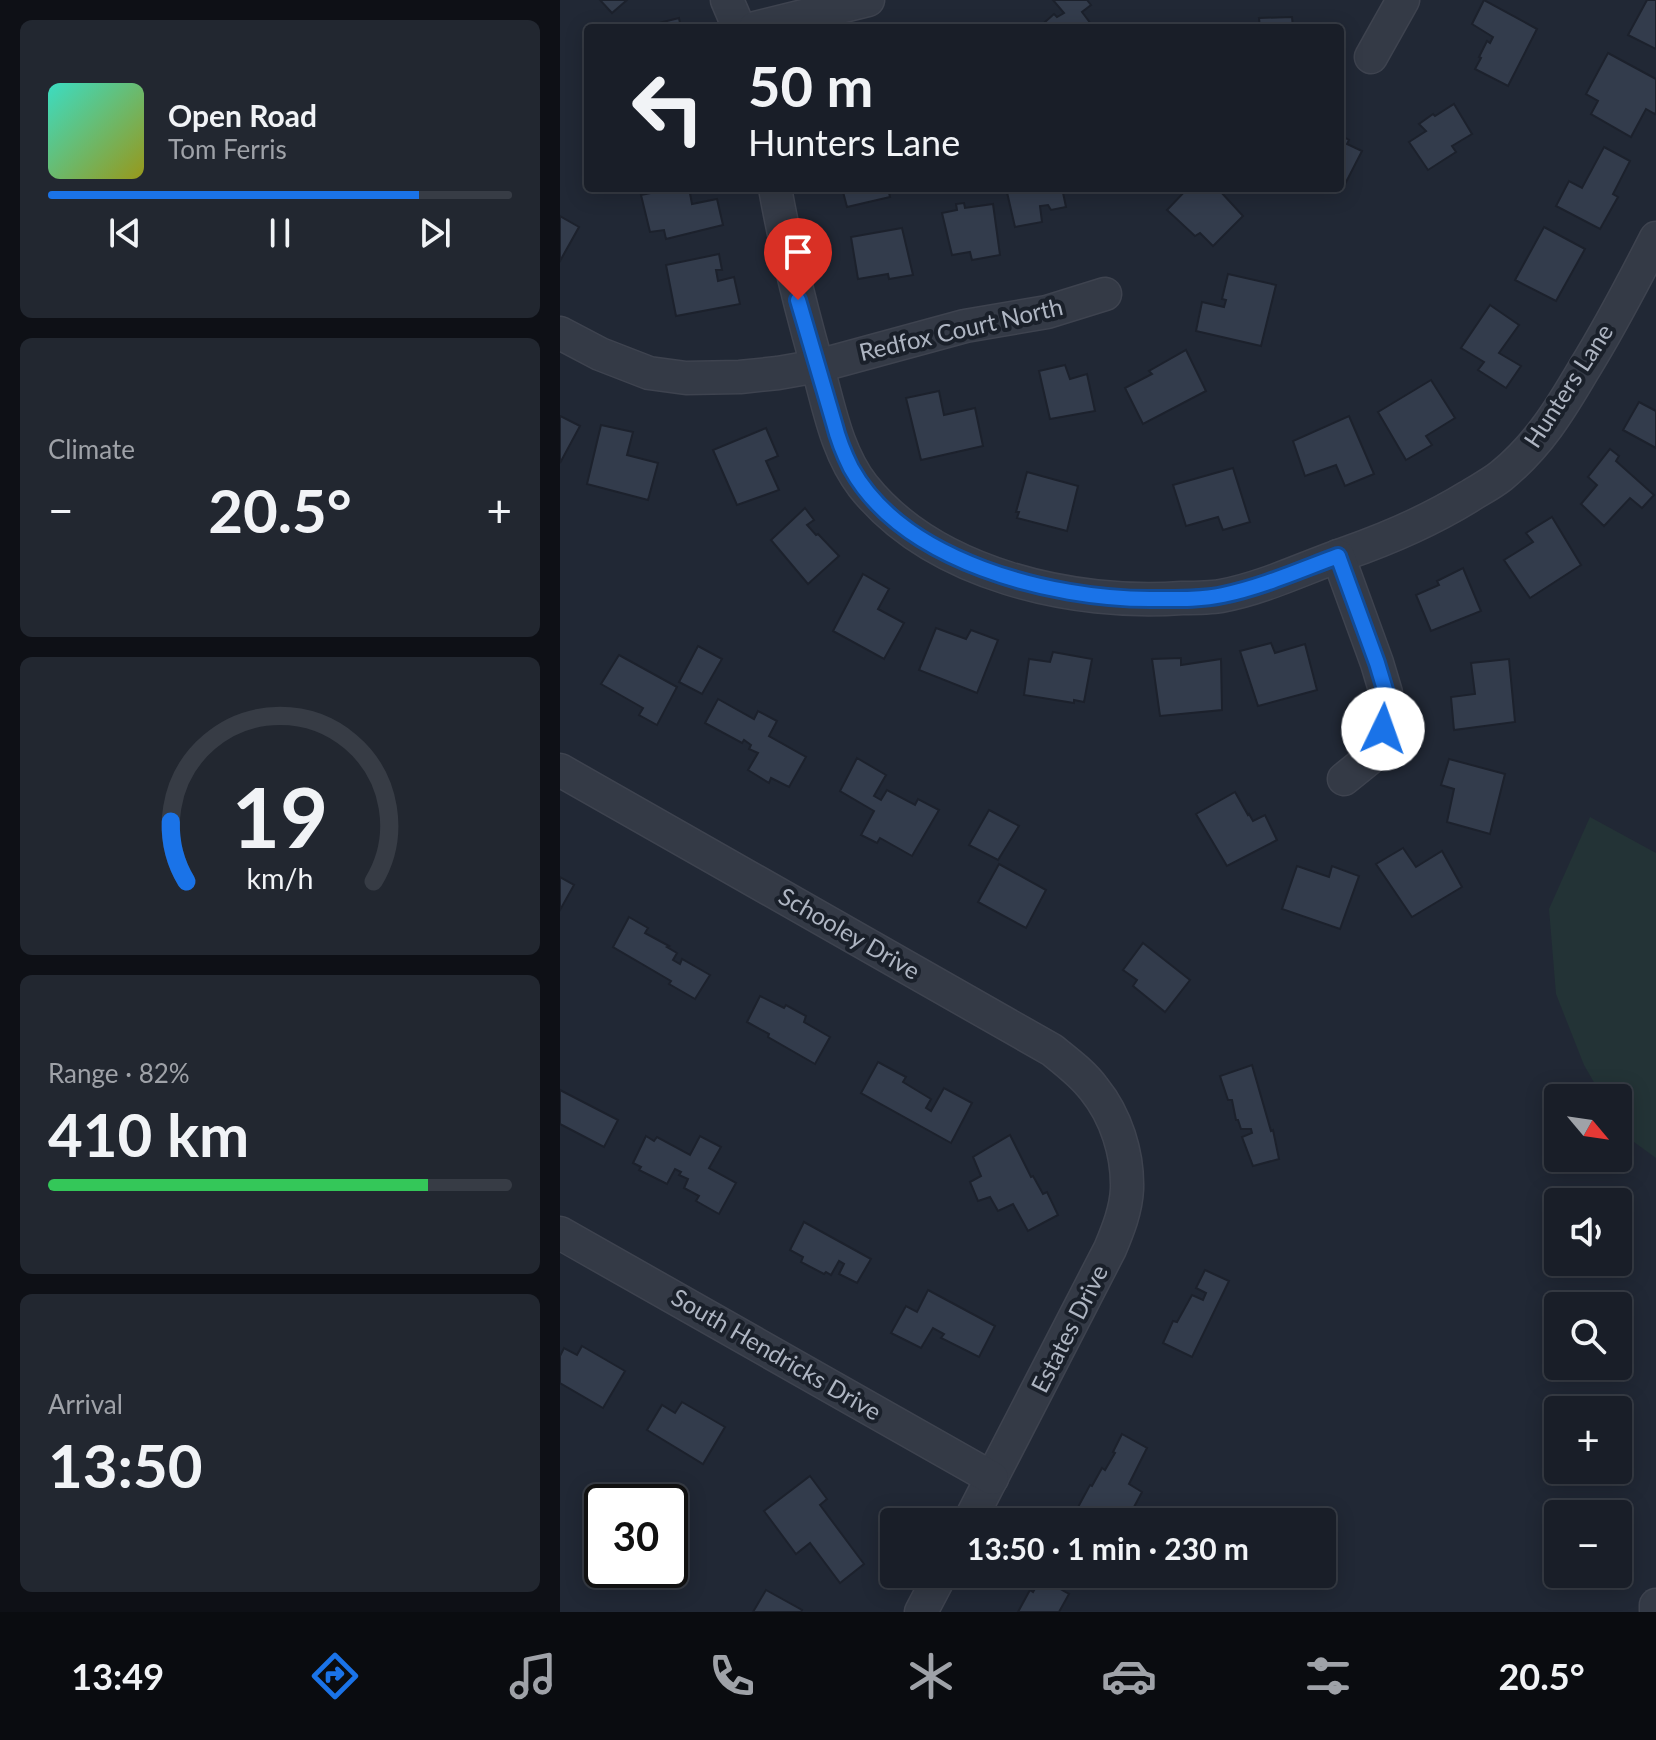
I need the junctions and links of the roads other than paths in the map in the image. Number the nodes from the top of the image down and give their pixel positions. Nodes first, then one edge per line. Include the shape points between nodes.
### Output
1 (727, 0) edge
2 (868, 0) edge
3 (1403, 0) edge
4 (737, 24) edge
5 (771, 24) edge
6 (1371, 57) dead end
7 (776, 192) edge
8 (1656, 238) edge
9 (1105, 294) dead end
10 (560, 333) edge
11 (818, 366) junction
12 (1338, 556) junction
13 (560, 770) edge
14 (1344, 779) dead end
15 (1115, 1125) joint
16 (560, 1233) edge
17 (992, 1478) junction
18 (976, 1508) edge
19 (934, 1588) edge
20 (921, 1612) edge

1 - 4 street
2 - 5 street
3 - 6 street
7 - 11 street, Hunters Lane
8 - 12 street, Hunters Lane via 1603,339 1537,443 1499,478 1444,511
9 - 11 street, Redfox Court North
10 - 11 street, Redfox Court North via 625,365 666,376 740,377
11 - 12 street, Hunters Lane via 840,443 862,485 916,534 994,573 1086,595 1170,599 1221,596
12 - 14 street via 1386,693 1375,754
13 - 15 street, Schooley Drive via 1033,1038 1095,1089
15 - 17 street, Estates Drive via 1126,1161 1122,1219
16 - 17 street, South Hendricks Drive
17 - 18 street, Estates Drive
19 - 20 street

